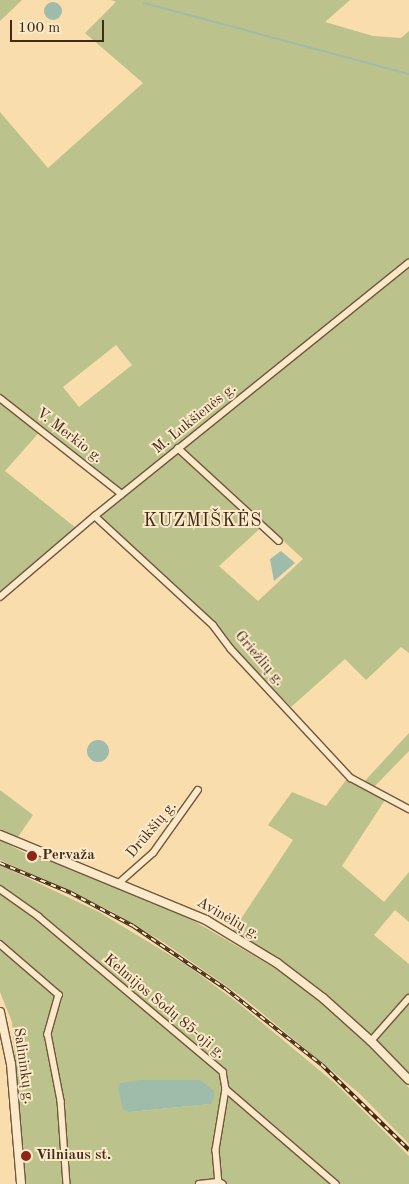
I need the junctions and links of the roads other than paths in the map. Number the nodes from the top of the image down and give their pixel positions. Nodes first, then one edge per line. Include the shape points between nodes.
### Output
1 (409, 263) edge
2 (0, 398) edge
3 (178, 448) junction
4 (122, 494) junction
5 (95, 516) junction
6 (280, 541) dead end
7 (0, 597) edge
8 (198, 790) dead end
9 (409, 809) edge
10 (0, 835) edge
11 (120, 882) junction
12 (0, 889) edge
13 (0, 944) edge
14 (409, 998) edge
15 (0, 1012) edge
16 (372, 1041) junction
17 (409, 1080) edge
18 (226, 1088) junction
19 (221, 1183) edge
20 (21, 1184) edge
21 (67, 1184) edge
22 (199, 1184) edge
23 (336, 1184) edge

1 - 3 street, M. Lukšienės g.
2 - 4 street, V. Merkio g.
3 - 4 street, M. Lukšienės g.
3 - 6 street
4 - 5 street, M. Lukšienės g.
5 - 7 street, M. Lukšienės g.
5 - 9 street, Griežlių g. via 213,625 232,650 351,778
8 - 11 street, Drūkšių g. via 152,853
10 - 11 main road, Avinėlių g.
11 - 16 main road, Avinėlių g. via 206,920 277,963
12 - 18 street, Kelmijos Sodų 85-oji g. via 38,916 220,1069
13 - 21 street via 59,994 48,1034 60,1094
14 - 16 street
15 - 20 main road, Salininkų g. via 11,1064
16 - 17 main road, Avinėlių g.
18 - 19 street via 217,1134
18 - 23 street
19 - 22 street

